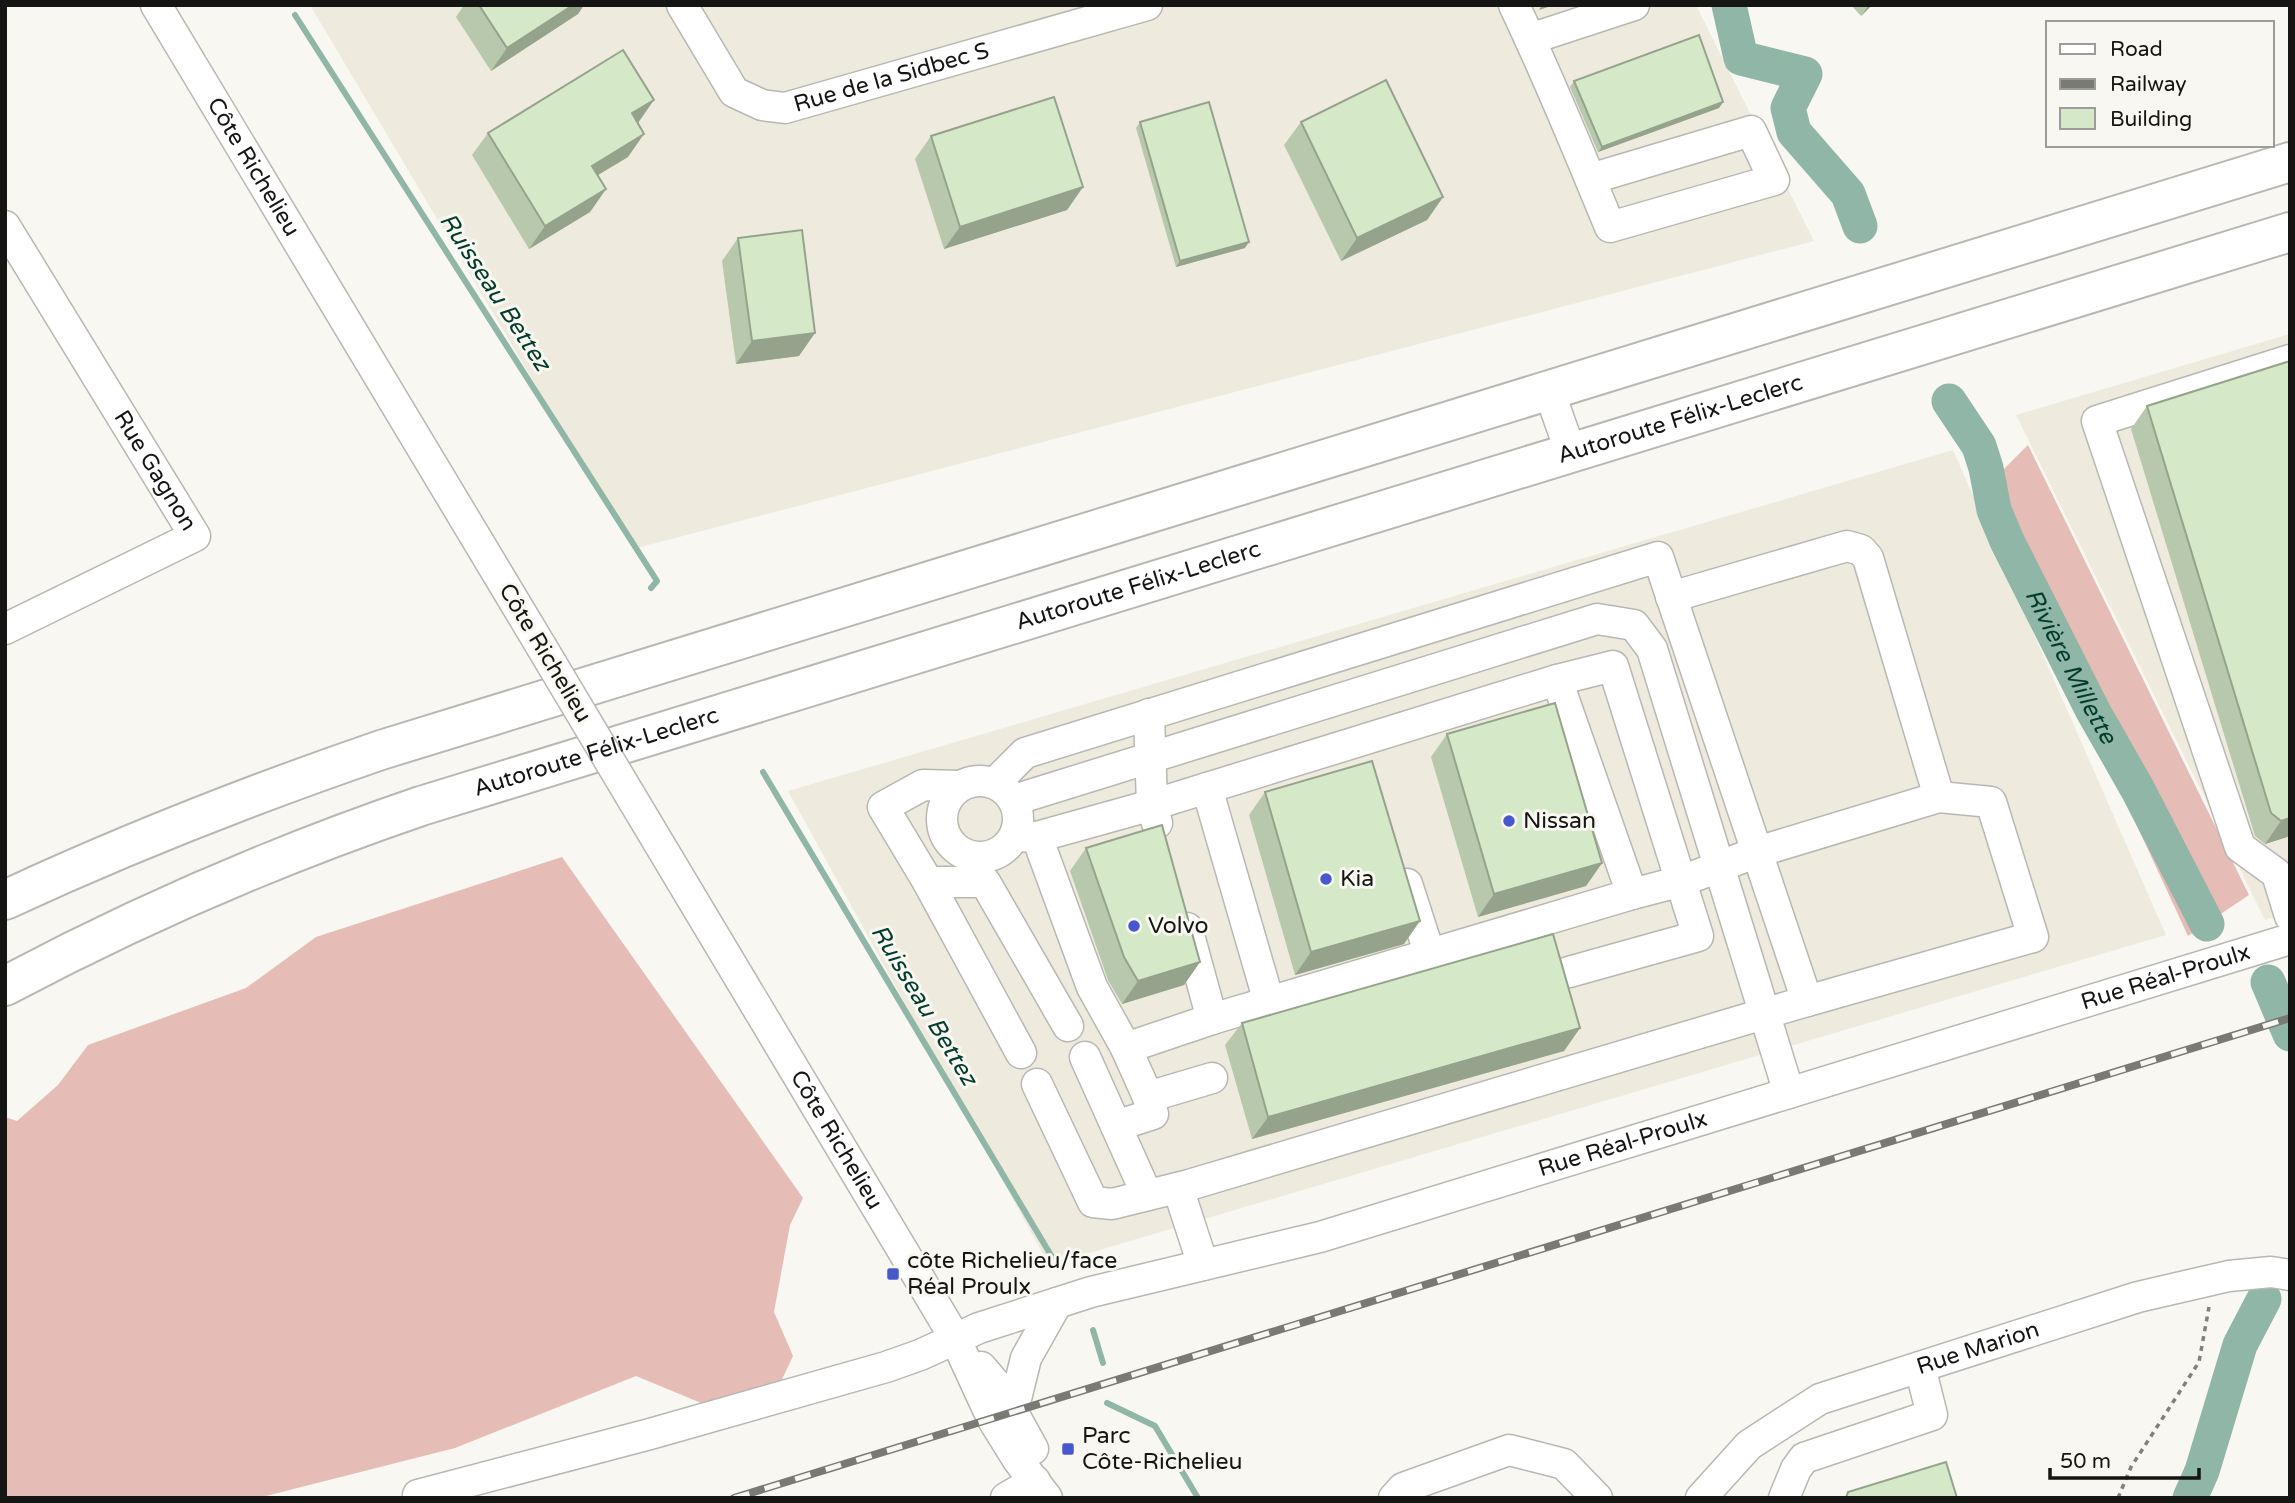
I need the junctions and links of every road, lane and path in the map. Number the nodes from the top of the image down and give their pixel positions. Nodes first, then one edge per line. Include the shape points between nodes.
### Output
1 (156, 5) edge
2 (682, 5) edge
3 (1147, 5) edge
4 (1514, 5) edge
5 (1634, 5) edge
6 (1530, 39) junction
7 (2290, 162) edge
8 (1590, 179) junction
9 (5, 226) edge
10 (2290, 232) edge
11 (2290, 360) edge
12 (1549, 391) junction
13 (1571, 453) junction
14 (1671, 597) junction
15 (1682, 628) junction
16 (5, 629) edge
17 (1653, 653) junction
18 (1334, 657) junction
19 (1558, 680) junction
20 (1345, 697) junction
21 (1707, 703) junction
22 (1149, 714) junction
23 (1672, 716) junction
24 (1631, 725) junction
25 (1363, 754) junction
26 (1150, 757) junction
27 (959, 786) junction
28 (1207, 788) junction
29 (1005, 791) junction
30 (1938, 797) junction
31 (1152, 805) junction
32 (1026, 836) junction
33 (1163, 845) edge
34 (1757, 852) junction
35 (1397, 854) edge
36 (1719, 867) junction
37 (2283, 872) edge
38 (1682, 881) junction
39 (928, 882) junction
40 (1632, 894) junction
41 (1178, 898) edge
42 (5, 900) edge
43 (2290, 916) edge
44 (2290, 939) edge
45 (1430, 954) junction
46 (1569, 972) dead end
47 (5, 986) edge
48 (1807, 1000) junction
49 (1269, 1002) junction
50 (1764, 1015) junction
51 (1212, 1019) junction
52 (1068, 1026) dead end
53 (1126, 1048) junction
54 (1021, 1053) dead end
55 (1085, 1057) dead end
56 (1212, 1078) dead end
57 (1037, 1084) dead end
58 (1789, 1093) junction
59 (1148, 1097) junction
60 (1116, 1126) junction
61 (1178, 1188) junction
62 (1147, 1195) junction
63 (1203, 1265) junction
64 (2290, 1275) edge
65 (2214, 1279) junction
66 (1057, 1303) junction
67 (955, 1338) junction
68 (1920, 1367) junction
69 (1013, 1411) junction
70 (1046, 1492) edge
71 (418, 1495) dead end
72 (1006, 1498) edge
73 (1394, 1498) edge
74 (1597, 1498) edge
75 (1701, 1498) edge
76 (1784, 1498) edge
77 (2118, 1498) edge

1 - 67 street, Côte Richelieu, bridge
2 - 3 street, Rue de la Sidbec S via 734,92 762,105 785,108
4 - 6 street
5 - 6 street
6 - 8 street
7 - 12 highway
8 - 8 street via 1610,227 1773,180 1751,131
9 - 16 street, Rue Gagnon via 195,536
10 - 13 highway, Autoroute Félix-Leclerc
11 - 37 street via 2097,422 2240,847
12 - 13 street
12 - 42 highway via 381,750 208,813
13 - 47 highway, Autoroute Félix-Leclerc via 360,827 189,896
14 - 15 street
14 - 18 street via 1658,557
14 - 30 street via 1847,546 1861,550 1868,558
15 - 17 street
15 - 21 street
17 - 20 street via 1634,625 1597,619
17 - 23 street
18 - 20 street
18 - 22 street
19 - 24 street via 1613,666
19 - 25 street
19 - 40 street
20 - 25 street
20 - 26 street
21 - 23 street
21 - 34 street
22 - 26 street
22 - 29 street via 1024,753
23 - 24 street
23 - 36 street
24 - 38 street
25 - 28 street
26 - 29 street
26 - 31 street
27 - 29 street via 983,780
27 - 32 street via 949,795 941,819 943,832 960,852 985,857
27 - 39 street via 923,785 883,807
28 - 31 street
28 - 49 street
29 - 32 street
30 - 34 street
30 - 48 street via 1991,802 2032,937
31 - 32 street
31 - 33 street
32 - 53 street via 1092,987
34 - 36 street
34 - 48 street
35 - 45 street
36 - 38 street
36 - 50 street
37 - 43 street
38 - 40 street
38 - 46 street via 1698,936
39 - 52 street via 985,882
39 - 54 street
40 - 45 street
41 - 51 street
44 - 58 street, Rue Réal-Proulx
45 - 49 street
48 - 50 street
49 - 51 street
50 - 58 street
50 - 61 street
51 - 53 street
53 - 59 street
55 - 60 street
56 - 59 street
57 - 62 street via 1093,1202 1112,1204
58 - 63 street, Rue Réal-Proulx via 1308,1240
59 - 60 street via 1153,1114
60 - 62 street
61 - 62 street
61 - 63 street
63 - 66 street, Rue Réal-Proulx
64 - 65 street, Rue Marion via 2271,1272
65 - 68 street, Rue Marion via 2138,1297
65 - 77 path via 2199,1362 2131,1467
66 - 67 street, Rue Réal-Proulx
66 - 69 street via 1026,1358
67 - 69 street, Côte Richelieu
67 - 70 street, Côte Richelieu via 992,1418
67 - 71 street, Rue Réal-Proulx via 886,1367
68 - 75 street, Rue Marion via 1820,1399 1749,1445
68 - 76 street via 1932,1415 1804,1458
69 - 70 street, Côte Richelieu via 1034,1450
70 - 72 street
73 - 74 street via 1403,1488 1509,1450 1564,1464

